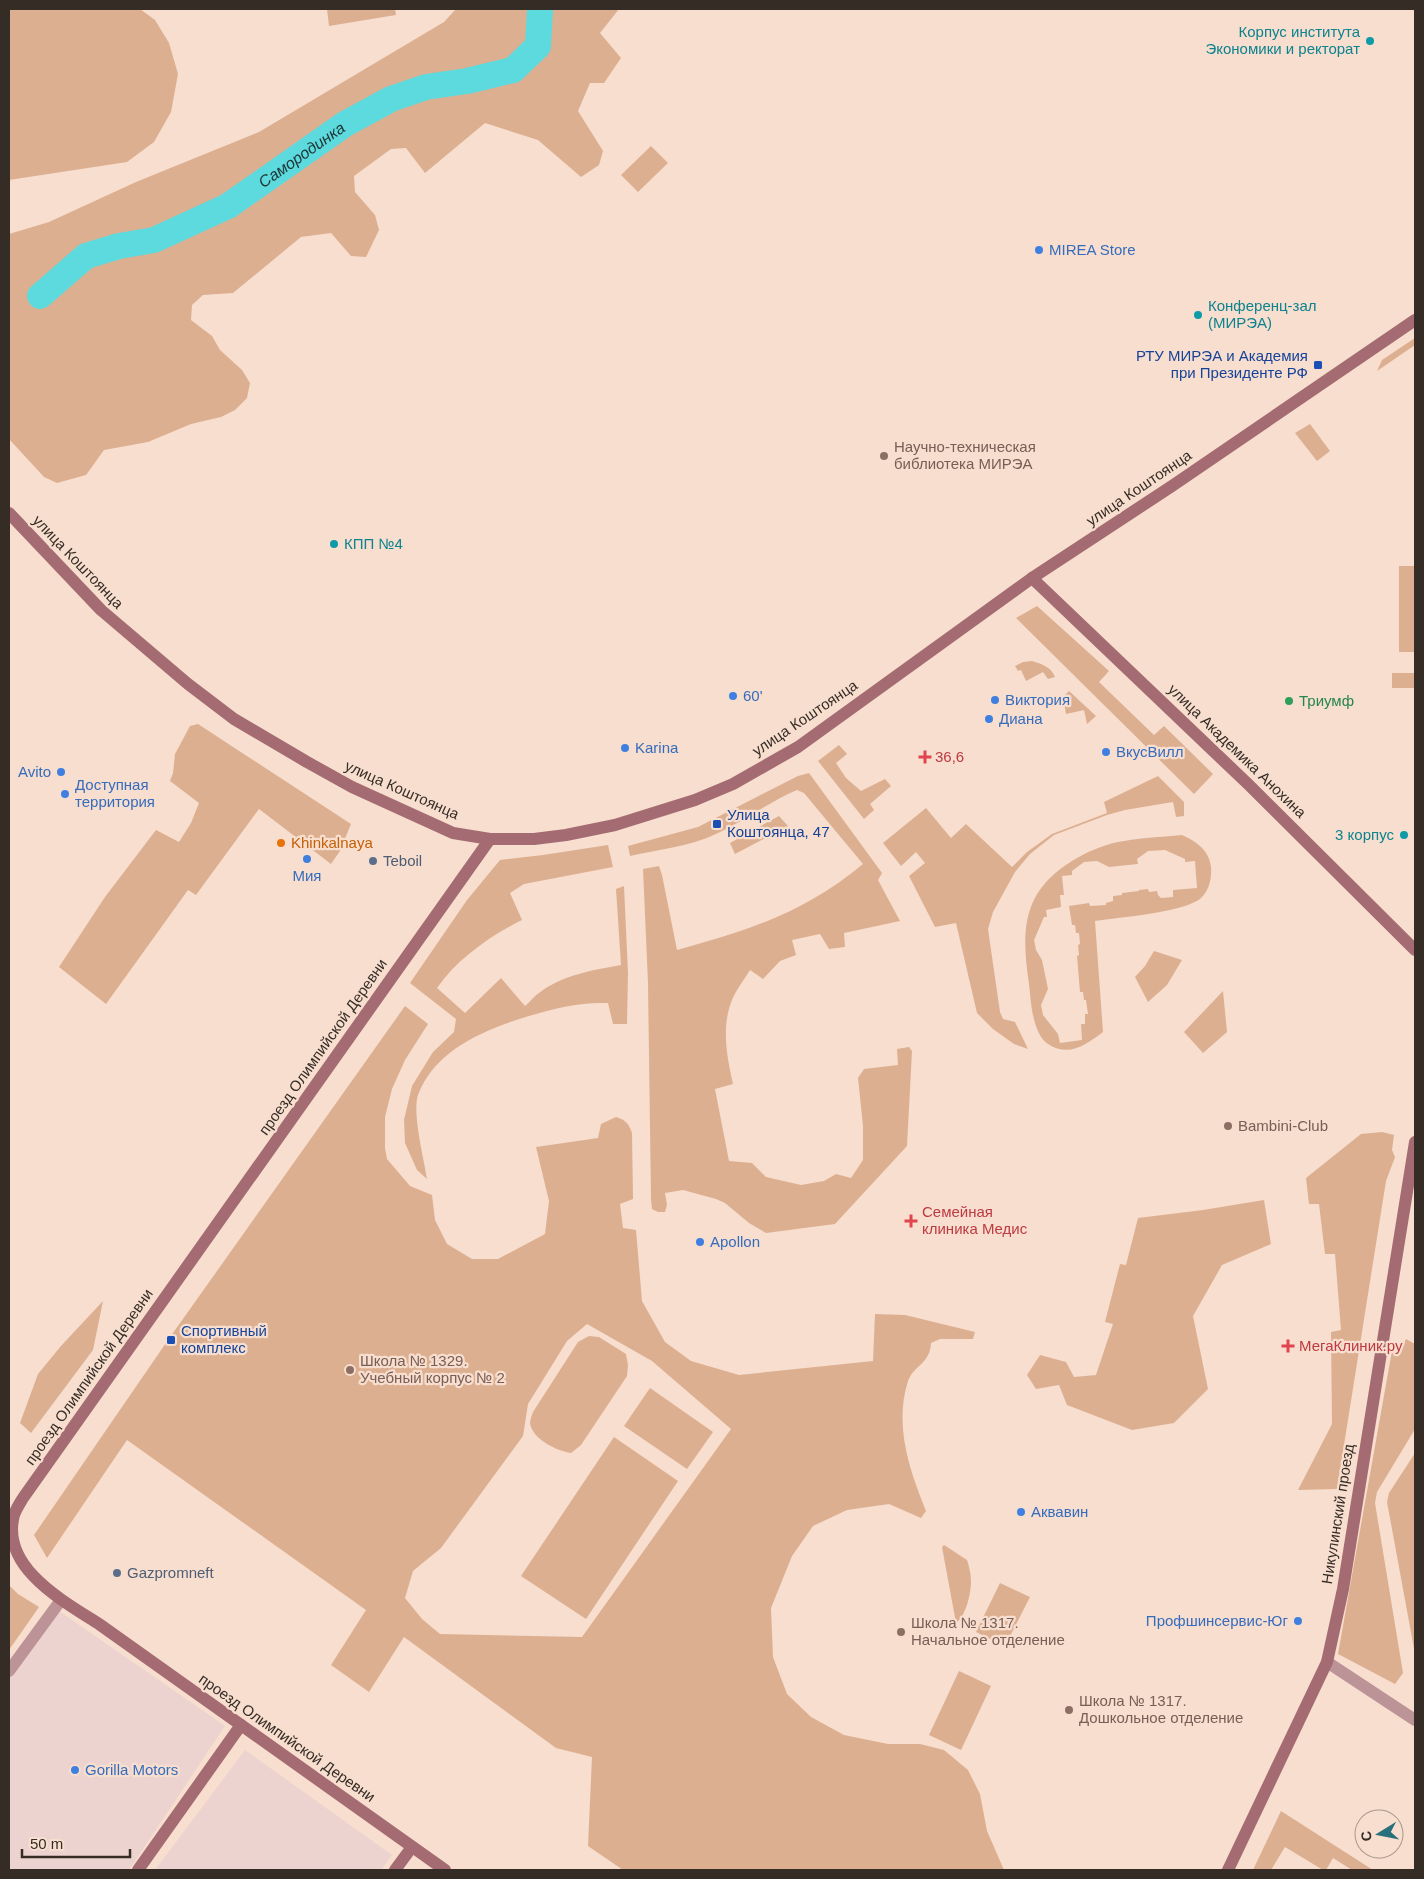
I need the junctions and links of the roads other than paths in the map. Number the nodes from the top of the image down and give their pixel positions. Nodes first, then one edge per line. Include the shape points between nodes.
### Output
1 (1415, 320) edge
2 (9, 514) edge
3 (1032, 578) junction
4 (490, 839) junction
5 (1415, 950) edge
6 (1415, 1142) edge
7 (61, 1600) junction
8 (1327, 1662) junction
9 (9, 1671) edge
10 (1415, 1720) edge
11 (241, 1725) junction
12 (412, 1847) junction
13 (138, 1870) edge
14 (395, 1870) edge
15 (445, 1870) edge
16 (1228, 1870) edge

1 - 3 street, улица Коштоянца
2 - 4 street, улица Коштоянца via 100,610 234,719 352,787 453,833
3 - 4 street, улица Коштоянца via 798,747 734,784 670,809 615,825 551,836
3 - 5 street, улица Академика Анохина via 1233,769
4 - 7 street, проезд Олимпийской Деревни via 23,1498 11,1528 15,1554 31,1577
6 - 8 street, Никулинский проезд via 1342,1589
7 - 9 street
7 - 11 street, проезд Олимпийской Деревни
8 - 10 street
8 - 16 street, Никулинский проезд
11 - 12 street, проезд Олимпийской Деревни
11 - 13 street
12 - 14 street
12 - 15 street, проезд Олимпийской Деревни

